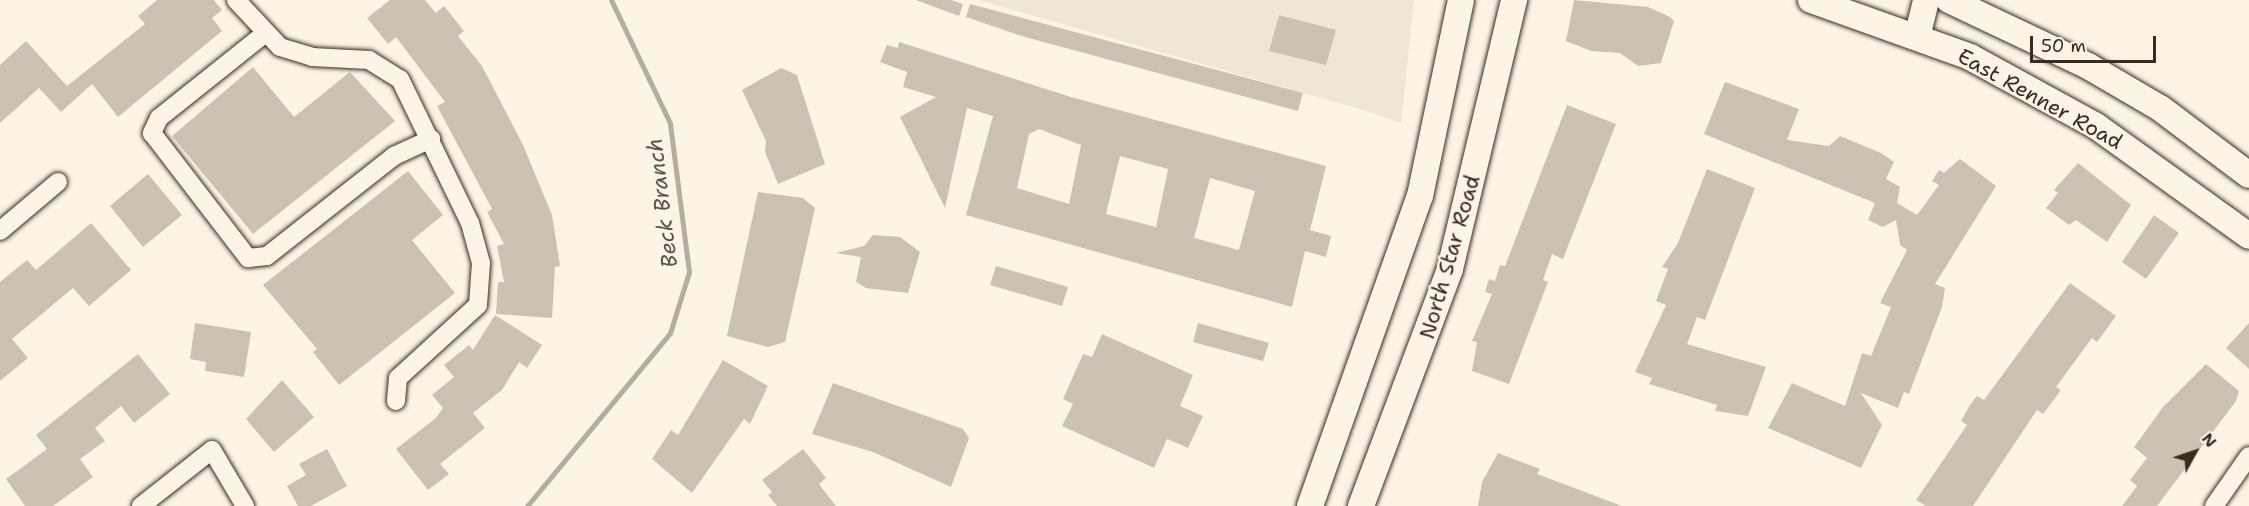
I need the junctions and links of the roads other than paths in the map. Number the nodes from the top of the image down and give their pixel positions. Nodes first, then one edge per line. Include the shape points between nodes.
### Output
1 (236, 0) edge
2 (1461, 0) edge
3 (1514, 0) edge
4 (1811, 0) edge
5 (1926, 0) edge
6 (1949, 0) edge
7 (263, 35) junction
8 (1917, 37) junction
9 (431, 139) junction
10 (2249, 175) edge
11 (58, 182) dead end
12 (0, 231) edge
13 (2249, 236) edge
14 (396, 401) dead end
15 (2249, 456) edge
16 (2242, 480) edge
17 (141, 506) edge
18 (245, 506) edge
19 (1310, 506) edge
20 (1361, 506) edge
21 (2214, 506) edge

1 - 7 street
2 - 19 main road via 1420,196
3 - 20 main road, North Star Road via 1450,269
4 - 8 main road, East Renner Road
5 - 8 main road
6 - 10 main road via 2088,66 2160,108
7 - 9 street via 295,53 358,57 390,71 408,91
7 - 9 street via 159,118 152,133 241,253 254,259 267,256 394,156
8 - 13 main road, East Renner Road via 1970,57 2096,126
9 - 14 street via 480,249 480,295 470,316 398,378
11 - 12 street
15 - 16 street
16 - 21 street
17 - 18 street via 212,450

